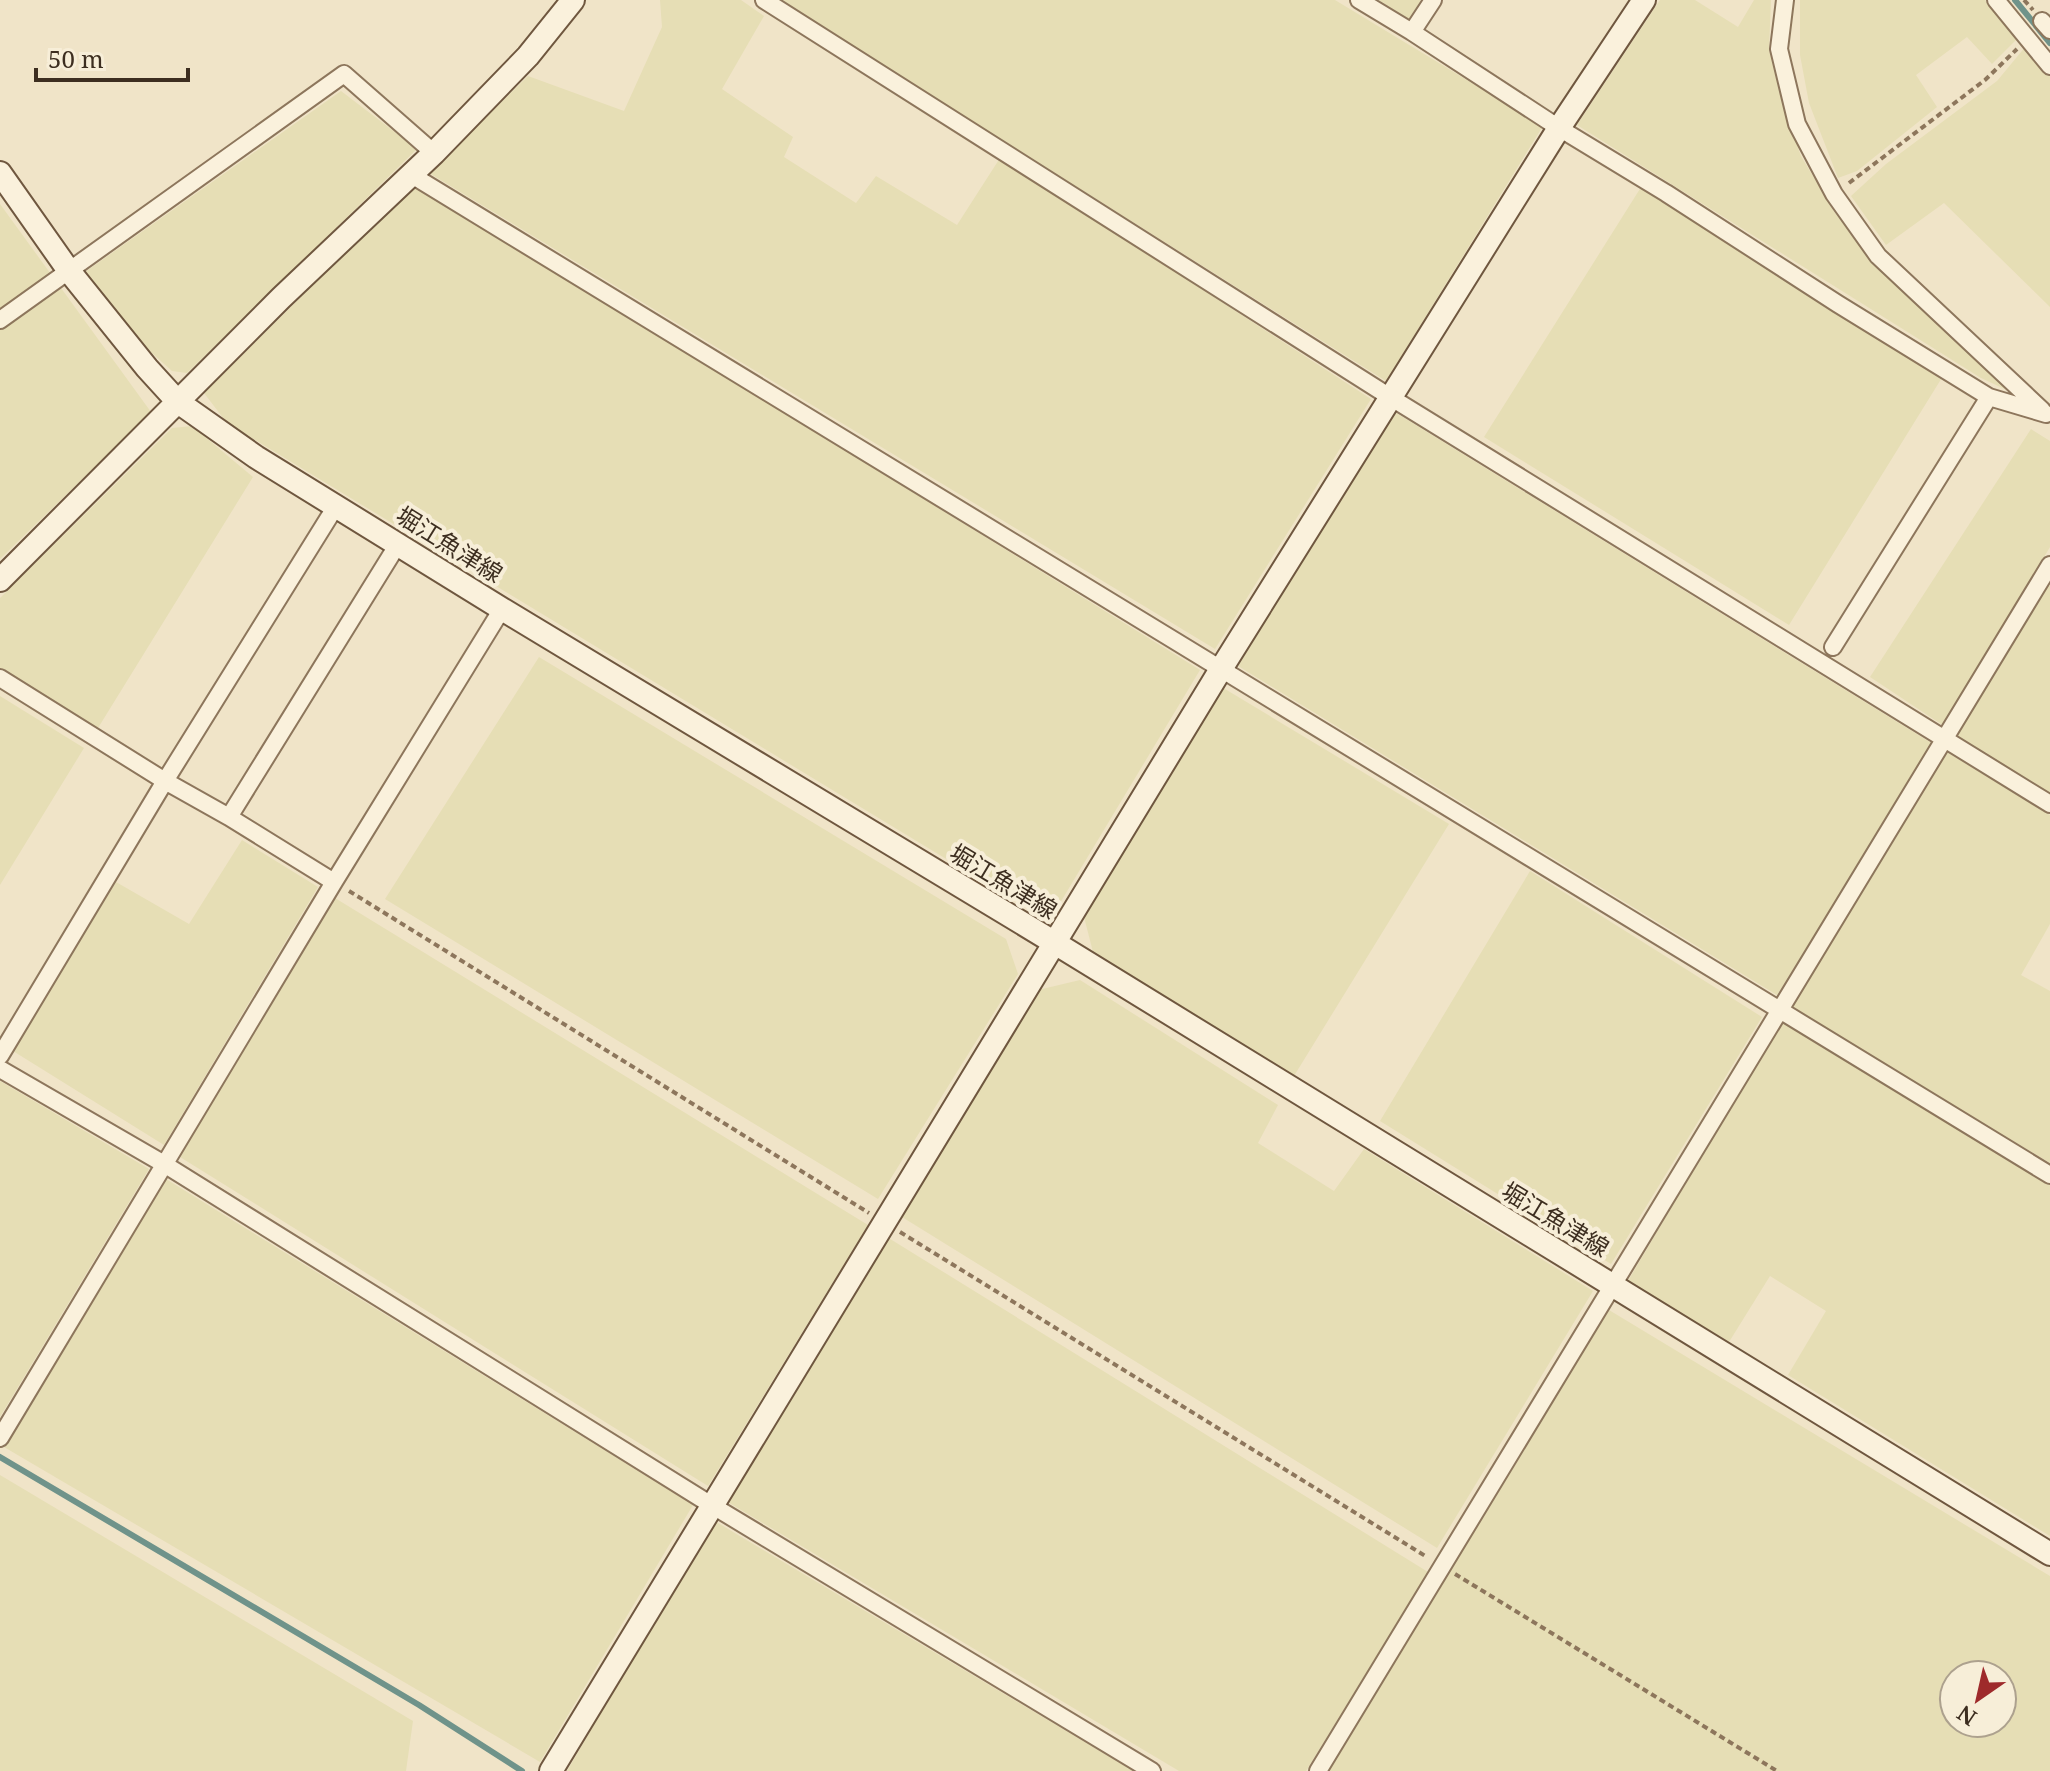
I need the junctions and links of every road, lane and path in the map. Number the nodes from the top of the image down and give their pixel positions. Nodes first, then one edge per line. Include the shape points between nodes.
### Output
1 (573, 0) edge
2 (764, 0) edge
3 (1359, 0) edge
4 (1433, 0) edge
5 (1644, 0) edge
6 (1785, 0) edge
7 (1996, 0) edge
8 (1412, 32) junction
9 (2028, 39) junction
10 (2050, 66) edge
11 (1559, 128) junction
12 (434, 153) junction
13 (0, 173) edge
14 (410, 174) junction
15 (1834, 194) junction
16 (69, 271) junction
17 (0, 320) edge
18 (1390, 397) junction
19 (1989, 397) junction
20 (178, 402) junction
21 (2048, 415) edge
22 (336, 506) junction
23 (398, 544) junction
24 (2050, 565) edge
25 (0, 580) edge
26 (502, 609) junction
27 (1833, 647) dead end
28 (1221, 669) junction
29 (0, 678) edge
30 (1943, 738) junction
31 (165, 781) junction
32 (2050, 804) edge
33 (229, 817) junction
34 (334, 882) junction
35 (1055, 943) junction
36 (1780, 1010) junction
37 (0, 1056) edge
38 (0, 1069) edge
39 (164, 1164) junction
40 (2050, 1175) edge
41 (885, 1223) junction
42 (1613, 1286) junction
43 (0, 1438) edge
44 (713, 1506) junction
45 (2050, 1554) edge
46 (1442, 1567) junction
47 (555, 1764) edge
48 (1152, 1771) edge
49 (1318, 1771) edge
50 (1777, 1771) edge

1 - 12 street via 528,56
2 - 18 street
3 - 8 street
4 - 8 street
5 - 11 street
6 - 15 street via 1779,49 1797,124
7 - 9 street
8 - 11 street
9 - 10 street
9 - 15 path via 1985,80
11 - 18 street
11 - 19 street
12 - 14 street
12 - 16 street via 344,74
13 - 16 street, 堀江魚津線
14 - 20 street
14 - 28 street
15 - 21 street via 1878,256
16 - 17 street
16 - 20 street, 堀江魚津線
18 - 28 street
18 - 30 street
19 - 21 street
19 - 27 street
20 - 22 street, 堀江魚津線
20 - 25 street
22 - 23 street, 堀江魚津線
22 - 31 street
23 - 26 street, 堀江魚津線
23 - 33 street
24 - 30 street
26 - 34 street
26 - 35 street, 堀江魚津線
28 - 35 street
28 - 36 street
29 - 31 street
30 - 32 street
30 - 36 street
31 - 33 street
31 - 37 street
33 - 34 street
34 - 39 street
34 - 41 path
35 - 41 street
35 - 42 street, 堀江魚津線
36 - 40 street
36 - 42 street
38 - 39 street
39 - 43 street
39 - 44 street
41 - 44 street
41 - 46 path
42 - 45 street, 堀江魚津線
42 - 46 street
44 - 47 street
44 - 48 street
46 - 49 street
46 - 50 path

